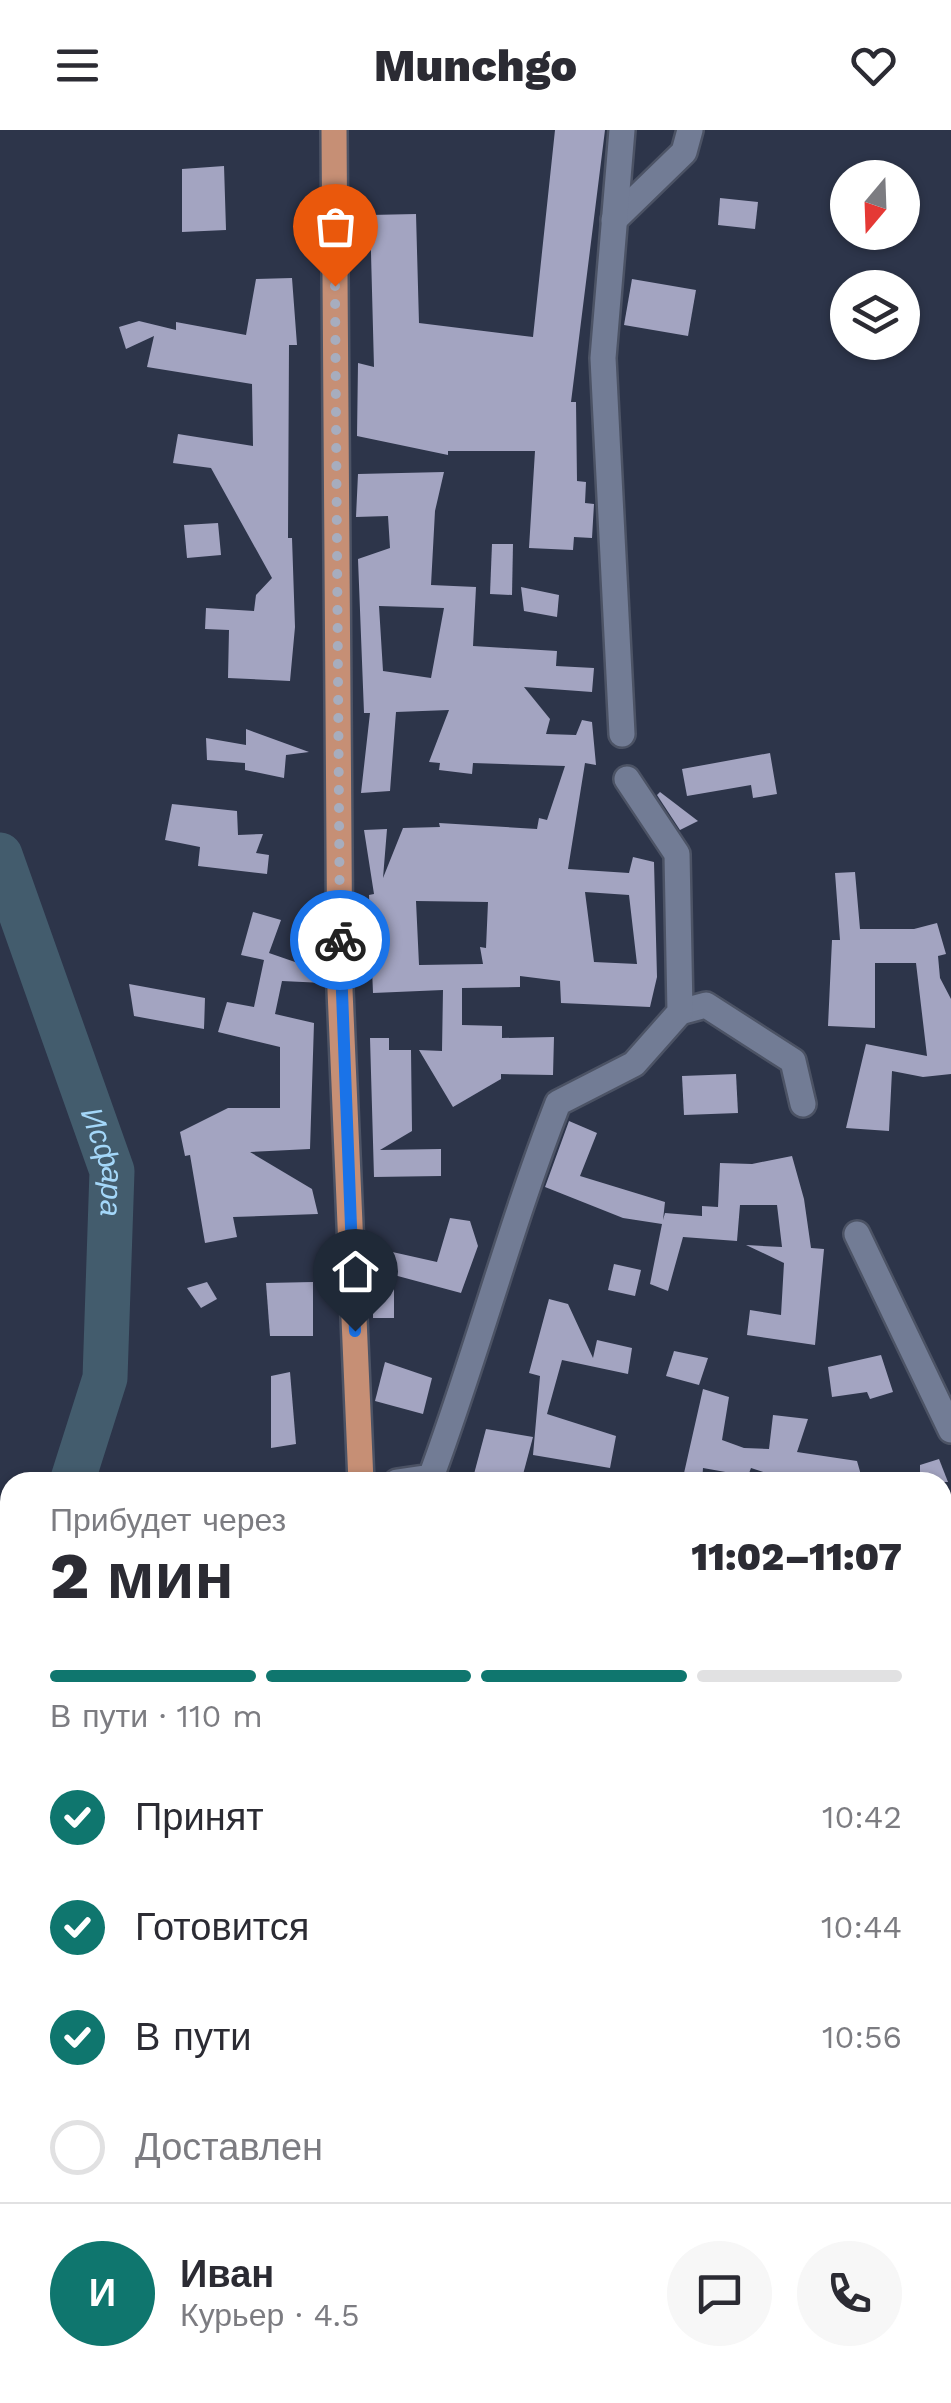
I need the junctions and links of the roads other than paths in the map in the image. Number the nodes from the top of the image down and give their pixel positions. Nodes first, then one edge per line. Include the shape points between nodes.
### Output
1 (334, 130) edge
2 (622, 130) edge
3 (690, 130) edge
4 (614, 220) junction
5 (622, 734) dead end
6 (627, 779) dead end
7 (680, 1012) junction
8 (803, 1104) dead end
9 (858, 1234) dead end
10 (951, 1430) edge
11 (362, 1472) edge
12 (434, 1472) edge

1 - 11 main road via 340,990
2 - 4 street
3 - 4 street via 684,152
4 - 5 street via 603,358
6 - 7 street via 677,854
7 - 8 street via 706,1005 793,1061
7 - 12 street via 634,1064 558,1103 515,1213
9 - 10 street

